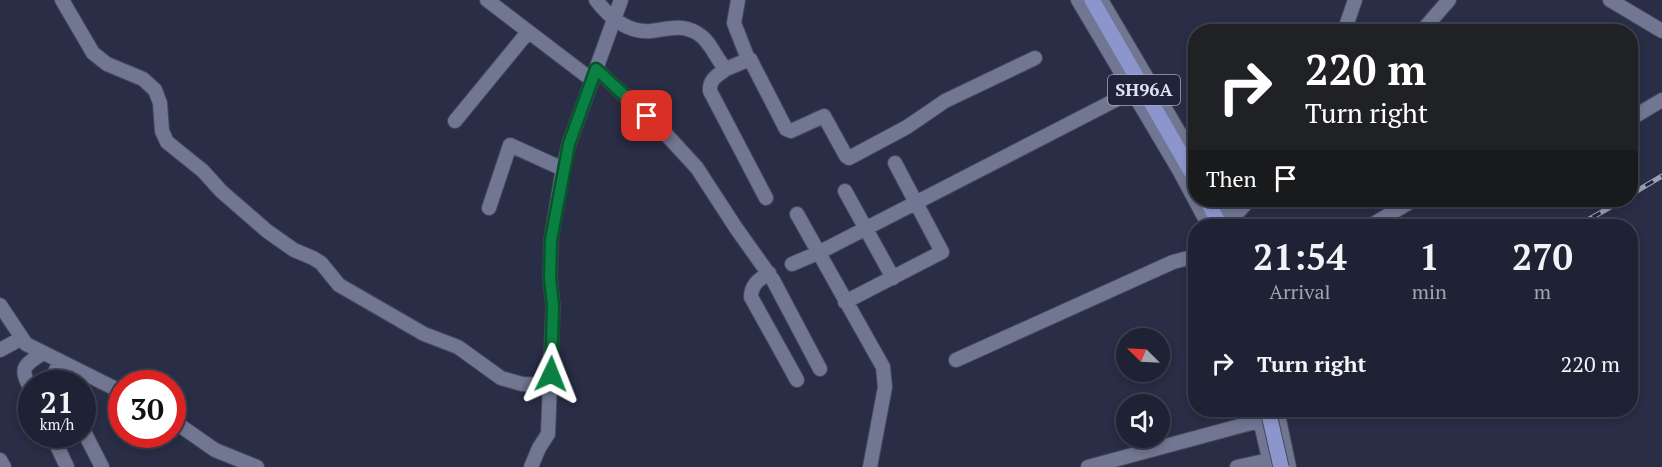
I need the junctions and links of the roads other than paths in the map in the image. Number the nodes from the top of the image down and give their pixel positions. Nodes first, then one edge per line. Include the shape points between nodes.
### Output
1 (62, 0) edge
2 (487, 0) edge
3 (596, 0) edge
4 (621, 0) edge
5 (738, 0) edge
6 (1078, 0) edge
7 (1092, 0) edge
8 (1101, 0) edge
9 (1354, 0) edge
10 (1449, 0) edge
11 (1610, 0) edge
12 (614, 19) junction
13 (1346, 24) edge
14 (1428, 24) edge
15 (1662, 31) edge
16 (528, 32) junction
17 (1035, 58) dead end
18 (748, 59) junction
19 (726, 69) junction
20 (594, 74) junction
21 (1133, 91) junction
22 (1662, 100) edge
23 (1638, 114) edge
24 (455, 121) dead end
25 (1188, 147) edge
26 (895, 163) dead end
27 (1188, 166) edge
28 (563, 169) junction
29 (1188, 187) edge
30 (845, 191) dead end
31 (766, 198) dead end
32 (918, 202) junction
33 (1213, 207) edge
34 (1243, 207) edge
35 (1402, 207) edge
36 (489, 208) dead end
37 (797, 214) dead end
38 (1223, 219) edge
39 (1230, 219) edge
40 (1382, 219) edge
41 (865, 229) junction
42 (818, 253) junction
43 (1188, 258) edge
44 (792, 264) dead end
45 (769, 273) junction
46 (893, 278) junction
47 (845, 302) junction
48 (0, 305) edge
49 (22, 338) junction
50 (0, 350) edge
51 (43, 353) junction
52 (956, 360) dead end
53 (60, 361) junction
54 (820, 369) dead end
55 (24, 370) edge
56 (56, 370) edge
57 (796, 380) dead end
58 (108, 385) edge
59 (551, 385) junction
60 (1261, 417) edge
61 (1270, 417) edge
62 (1271, 417) edge
63 (186, 430) edge
64 (58, 448) edge
65 (92, 448) edge
66 (0, 460) edge
67 (1274, 464) edge
68 (4, 467) edge
69 (68, 467) edge
70 (102, 467) edge
71 (257, 467) edge
72 (531, 467) edge
73 (870, 467) edge
74 (1088, 467) edge
75 (1238, 467) edge
76 (1289, 467) edge

1 - 59 street via 93,53 143,79 154,90 167,142 267,231 321,263 339,285 424,334 458,347 501,378 522,384
2 - 16 street
3 - 12 street
4 - 12 street
5 - 18 street via 734,23
6 - 21 street
7 - 27 main road, SH96A
8 - 25 street
9 - 13 street
10 - 14 street
11 - 15 street
12 - 19 street via 634,30 674,27 695,32 706,40
12 - 20 street
16 - 20 street
16 - 24 street
17 - 18 street via 945,101 849,158 824,116 791,131 786,129 752,60
18 - 19 street
19 - 31 street via 714,78 710,91
20 - 28 street
20 - 45 street via 664,132 697,168
21 - 29 street
21 - 32 street
22 - 23 street
26 - 32 street
28 - 36 street via 510,145
28 - 59 street via 551,240
30 - 41 street
32 - 41 street
32 - 46 street via 942,252
33 - 38 main road
34 - 39 street
35 - 40 street
37 - 42 street
41 - 42 street
41 - 46 street
42 - 44 street
42 - 47 street
43 - 52 street
45 - 54 street
45 - 57 street via 755,283 752,297
46 - 47 street
47 - 73 street via 884,367 885,387
48 - 49 street
49 - 50 street
49 - 51 street
51 - 53 street
51 - 55 street via 26,363
53 - 56 street
53 - 58 street
59 - 72 street via 548,434
60 - 74 street
61 - 67 main road, bridge
62 - 76 street
63 - 71 street via 215,450
64 - 69 street
65 - 70 street
66 - 68 street
67 - 75 street

